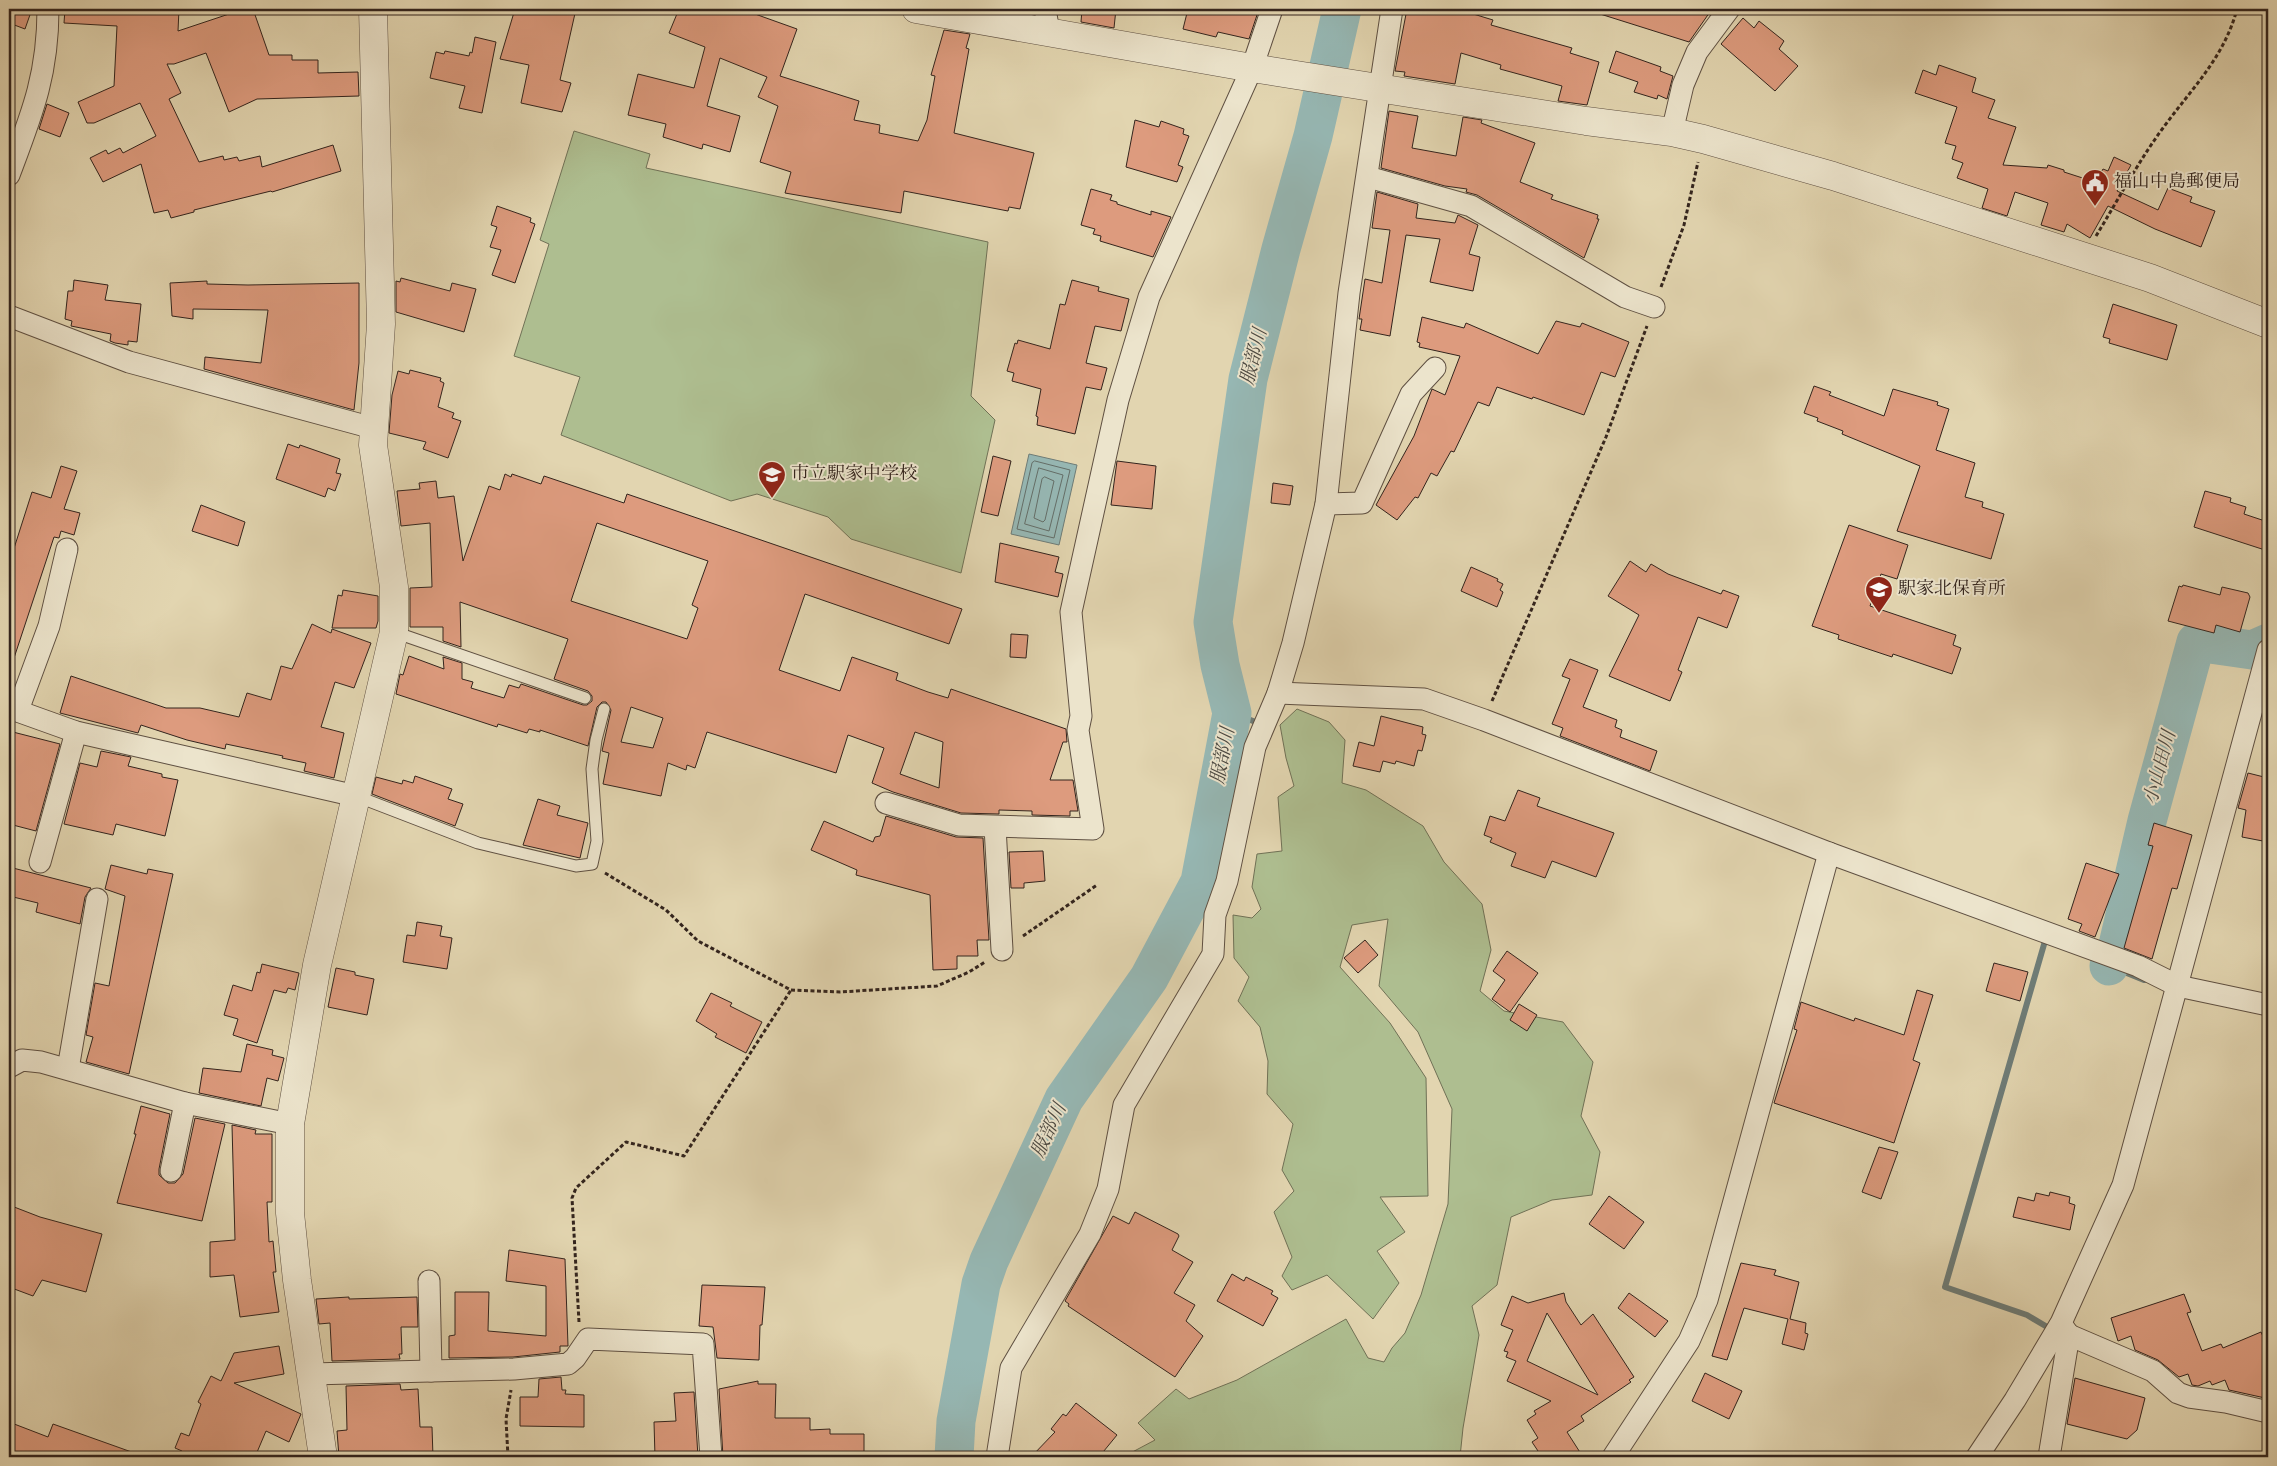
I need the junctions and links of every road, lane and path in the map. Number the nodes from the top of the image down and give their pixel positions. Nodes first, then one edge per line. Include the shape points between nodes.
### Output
1 (48, 9) edge
2 (373, 9) edge
3 (916, 9) edge
4 (1272, 9) edge
5 (1392, 9) edge
6 (1729, 9) edge
7 (2237, 9) edge
8 (1047, 20) edge
9 (1252, 68) junction
10 (1379, 87) junction
11 (1672, 132) junction
12 (1703, 139) junction
13 (9, 174) edge
14 (1368, 177) junction
15 (2087, 258) junction
16 (1654, 307) junction
17 (9, 316) edge
18 (2268, 324) edge
19 (1434, 368) dead end
20 (373, 428) junction
21 (1326, 504) junction
22 (67, 549) dead end
23 (394, 632) junction
24 (2268, 650) edge
25 (1278, 693) junction
26 (585, 698) dead end
27 (13, 709) edge
28 (604, 709) dead end
29 (1484, 720) junction
30 (76, 732) junction
31 (356, 796) junction
32 (886, 803) dead end
33 (995, 827) junction
34 (1829, 853) junction
35 (40, 862) dead end
36 (592, 864) junction
37 (1097, 885) dead end
38 (97, 899) dead end
39 (1002, 950) junction
40 (2178, 986) junction
41 (791, 990) junction
42 (2268, 1005) edge
43 (9, 1067) edge
44 (68, 1069) junction
45 (185, 1104) junction
46 (290, 1124) junction
47 (171, 1171) dead end
48 (428, 1281) dead end
49 (2065, 1329) junction
50 (585, 1344) junction
51 (514, 1369) junction
52 (431, 1371) junction
53 (311, 1374) junction
54 (2268, 1412) edge
55 (323, 1457) edge
56 (508, 1457) edge
57 (711, 1457) edge
58 (997, 1457) edge
59 (1613, 1457) edge
60 (1977, 1457) edge
61 (2049, 1457) edge

1 - 13 street via 45,65 35,107
2 - 20 street via 381,324
3 - 8 street
4 - 9 street
5 - 10 street
6 - 11 street via 1697,52 1683,85
7 - 15 path via 2232,29 2214,63 2162,130 2095,238
8 - 9 street
9 - 10 street
9 - 33 street via 1149,297 1118,400 1071,612 1081,716 1078,730 1093,829
10 - 11 street
10 - 14 street
11 - 12 street
12 - 15 street via 1834,176
12 - 16 path via 1684,225
14 - 16 street via 1471,206 1625,296
14 - 21 street via 1349,293
15 - 18 street via 2150,278
16 - 29 path via 1606,437
17 - 20 street via 129,362
19 - 21 street via 1411,394 1362,503
20 - 23 street via 394,587
21 - 25 street
22 - 27 street via 48,626
23 - 26 lane
23 - 31 street
24 - 40 street
25 - 29 street via 1424,699
25 - 58 street via 1255,747 1227,882 1215,915 1213,954 1124,1105 1108,1189 1090,1234 1011,1368
27 - 30 street
28 - 36 lane via 592,769 597,841
29 - 34 street
30 - 31 street
30 - 35 street
31 - 36 lane via 478,843 576,866
31 - 46 street via 317,965
32 - 33 street via 958,825
33 - 39 street
34 - 40 street via 2138,966
34 - 59 street via 1707,1300 1689,1341
36 - 41 path via 666,910 698,941
37 - 39 path
38 - 44 street
39 - 41 path via 970,972 937,986 840,992
40 - 42 street
40 - 49 street via 2122,1185
41 - 50 path via 684,1156 626,1142 576,1188 572,1198 577,1292 580,1338
43 - 44 street via 22,1060
44 - 45 street
45 - 46 street
45 - 47 street
46 - 53 street via 290,1213
48 - 52 street
49 - 54 street via 2153,1371 2178,1394
49 - 60 street
49 - 61 street
50 - 51 street via 568,1364
50 - 57 street via 588,1338 703,1344
51 - 52 street
51 - 56 path via 506,1419
52 - 53 street
53 - 55 street

